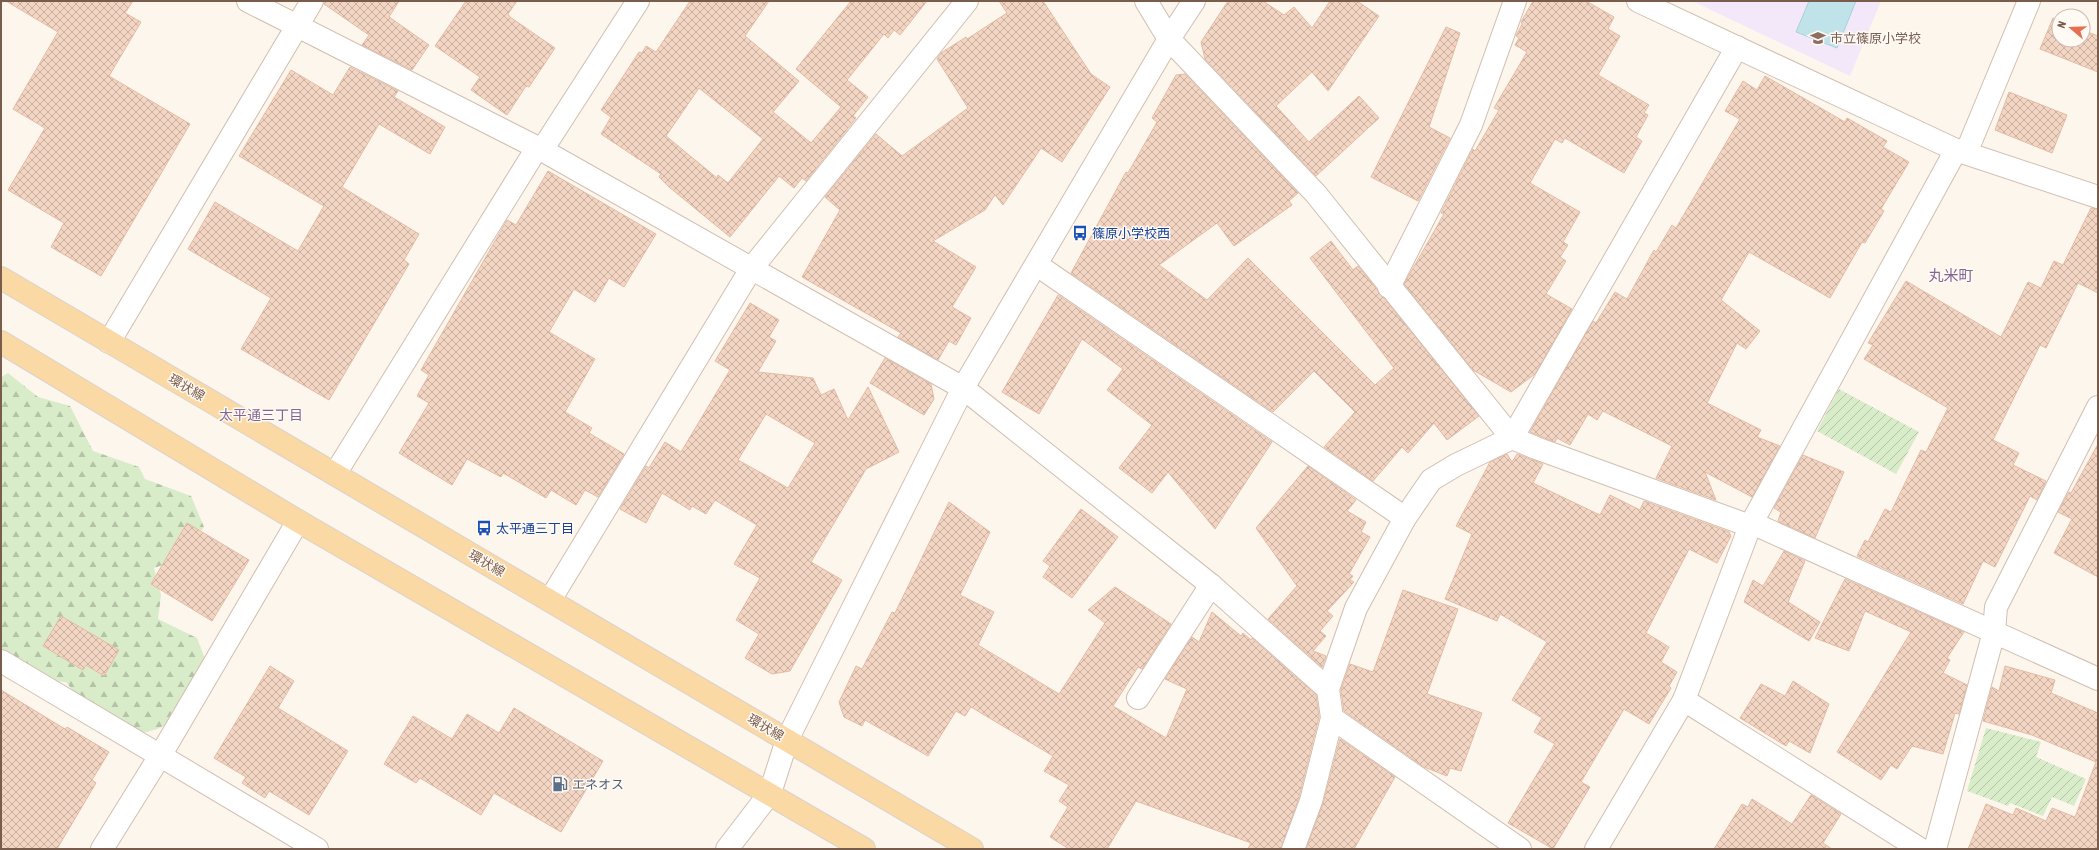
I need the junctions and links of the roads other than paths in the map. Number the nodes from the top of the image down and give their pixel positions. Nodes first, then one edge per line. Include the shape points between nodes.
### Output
1 (248, 1) edge
2 (312, 1) edge
3 (638, 1) edge
4 (967, 1) edge
5 (1146, 1) edge
6 (1194, 1) edge
7 (1515, 1) edge
8 (1638, 1) edge
9 (2029, 1) edge
10 (296, 26) junction
11 (1169, 39) junction
12 (1737, 47) junction
13 (539, 149) junction
14 (1961, 152) junction
15 (2098, 197) edge
16 (1037, 265) junction
17 (751, 268) junction
18 (1, 278) edge
19 (1389, 287) junction
20 (1, 342) edge
21 (109, 342) junction
22 (963, 388) junction
23 (2098, 407) edge
24 (1512, 438) junction
25 (335, 474) junction
26 (1405, 518) junction
27 (298, 521) junction
28 (1751, 524) junction
29 (1210, 585) junction
30 (550, 600) junction
31 (1994, 632) junction
32 (1, 661) edge
33 (2098, 679) edge
34 (1328, 689) junction
35 (1138, 698) dead end
36 (1684, 700) junction
37 (1332, 718) junction
38 (788, 740) junction
39 (160, 756) junction
40 (770, 793) junction
41 (102, 849) edge
42 (317, 849) edge
43 (727, 849) edge
44 (864, 849) edge
45 (972, 849) edge
46 (1293, 849) edge
47 (1520, 849) edge
48 (1596, 849) edge
49 (1920, 849) edge
50 (1935, 849) edge

1 - 10 street
2 - 10 street
3 - 13 street
4 - 17 street
5 - 11 street
6 - 11 street
7 - 19 street via 1471,125
8 - 12 street
9 - 14 street
10 - 13 street
10 - 21 street
11 - 16 street
11 - 19 street via 1316,194
12 - 14 street
12 - 24 street
13 - 17 street
13 - 25 street
14 - 15 street
14 - 28 street
16 - 22 street
16 - 26 street
17 - 22 street
17 - 30 street
18 - 21 main road, 環状線
19 - 24 street
20 - 27 main road
21 - 25 main road, 環状線
22 - 29 street
22 - 38 street
23 - 31 street via 1996,607
24 - 26 street via 1431,480
24 - 28 street
25 - 30 main road, 環状線
26 - 34 street via 1356,608
27 - 39 street
27 - 40 main road
28 - 31 street
28 - 36 street
29 - 34 street
29 - 35 street
30 - 38 main road, 環状線
31 - 33 street
31 - 50 street
32 - 39 street
34 - 37 street
36 - 48 street
36 - 49 street
37 - 46 street via 1311,801
37 - 47 street
38 - 40 street
38 - 45 main road, 環状線
39 - 41 street
39 - 42 street
40 - 43 street
40 - 44 main road

